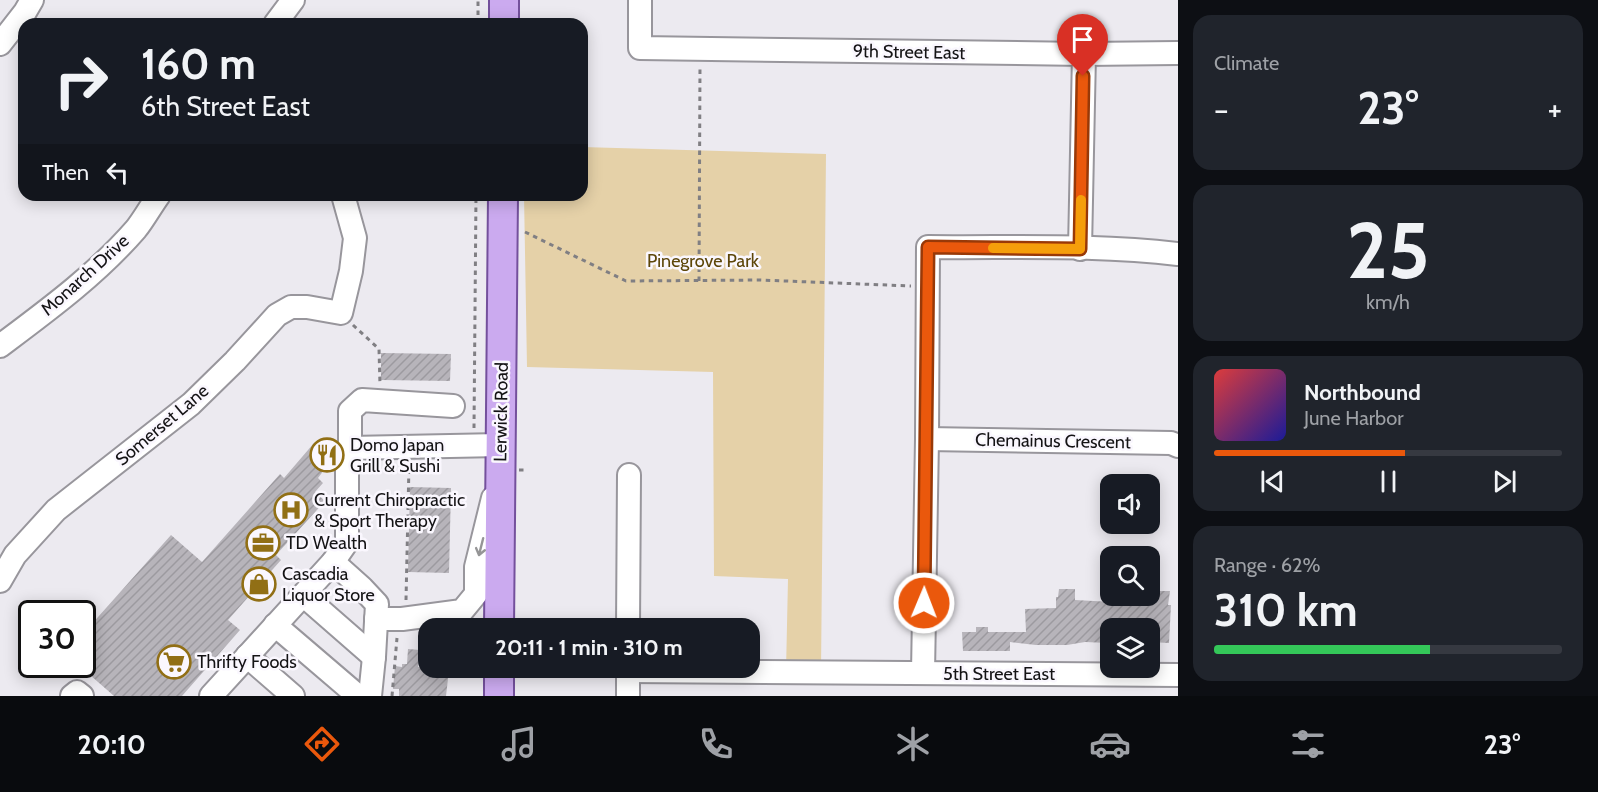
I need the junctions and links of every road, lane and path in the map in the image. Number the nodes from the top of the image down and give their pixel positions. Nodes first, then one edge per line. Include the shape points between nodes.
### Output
1 (32, 0) edge
2 (293, 0) edge
3 (478, 0) edge
4 (504, 0) edge
5 (640, 0) edge
6 (20, 18) edge
7 (280, 18) edge
8 (478, 18) edge
9 (504, 18) edge
10 (18, 21) edge
11 (0, 44) edge
12 (700, 49) junction
13 (1178, 53) edge
14 (1084, 54) junction
15 (155, 201) edge
16 (345, 201) edge
17 (476, 201) edge
18 (503, 201) edge
19 (525, 232) dead end
20 (1080, 249) junction
21 (1178, 254) edge
22 (699, 281) junction
23 (928, 287) junction
24 (341, 313) junction
25 (0, 346) edge
26 (381, 401) junction
27 (453, 406) dead end
28 (927, 439) junction
29 (1178, 446) edge
30 (350, 448) junction
31 (491, 454) junction
32 (409, 460) dead end
33 (629, 475) dead end
34 (333, 562) junction
35 (0, 581) edge
36 (303, 595) junction
37 (406, 602) dead end
38 (499, 618) edge
39 (628, 618) edge
40 (376, 622) junction
41 (275, 625) junction
42 (418, 628) edge
43 (398, 633) dead end
44 (247, 656) junction
45 (374, 657) junction
46 (760, 671) edge
47 (923, 674) junction
48 (1178, 675) edge
49 (487, 678) edge
50 (499, 678) edge
51 (628, 678) edge
52 (219, 693) edge
53 (72, 696) edge
54 (82, 696) edge
55 (293, 696) edge
56 (358, 696) edge
57 (370, 696) edge
58 (392, 696) edge
59 (490, 696) edge
60 (499, 696) edge
61 (628, 696) edge

1 - 6 street
2 - 7 street
3 - 8 path
4 - 9 main road
5 - 12 street, 9th Street East via 640,48
10 - 11 street
12 - 14 street, 9th Street East
12 - 22 path
13 - 14 street, 9th Street East
14 - 20 street
15 - 25 street, Monarch Drive via 137,228 98,268
16 - 24 street via 355,238
17 - 31 path
18 - 31 main road, Lerwick Road
19 - 22 path via 627,281
20 - 21 street
20 - 23 street via 928,247
22 - 23 path
23 - 28 street
24 - 26 path via 379,349
24 - 35 street, Somerset Lane via 291,307 277,315 191,404 56,510 15,555
26 - 27 street
26 - 30 street via 362,400 350,411
28 - 29 street, Chemainus Crescent via 1171,442
28 - 47 street
30 - 31 street
30 - 34 street via 347,542
31 - 38 main road, Lerwick Road
31 -> 40 street via 476,594 462,611
32 - 37 path
33 - 39 street
34 - 36 street
34 - 40 street via 377,604
36 - 41 street
36 - 45 street
40 - 42 street
40 - 45 street
41 - 44 street
41 - 56 street
43 - 58 path
44 - 52 street
44 - 55 street
45 - 57 street
46 - 47 street, 5th Street East
47 - 48 street, 5th Street East
49 - 59 street
50 - 60 main road
51 - 61 street
53 - 54 street via 77,692

